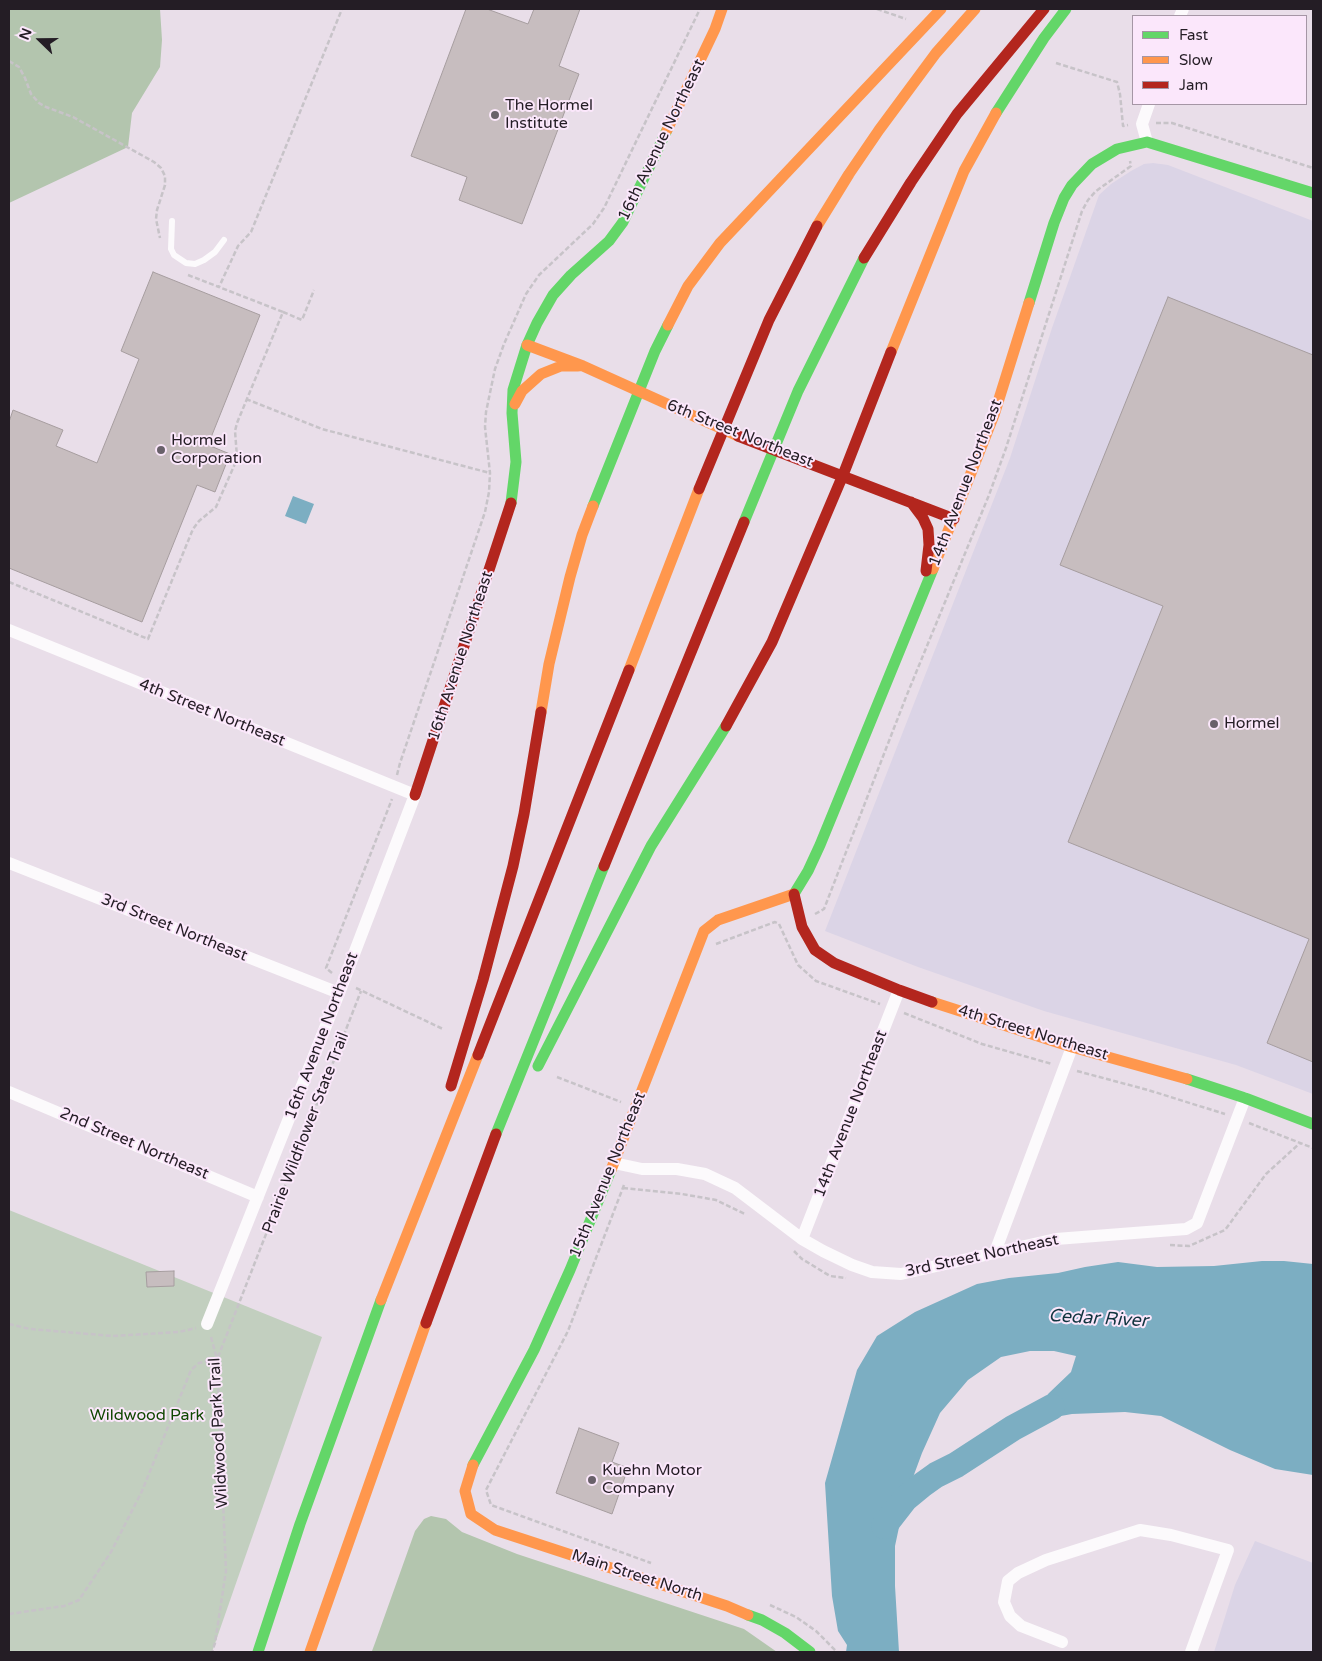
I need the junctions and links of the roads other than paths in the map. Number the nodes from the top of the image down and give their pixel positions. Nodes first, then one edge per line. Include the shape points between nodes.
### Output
1 (722, 9) edge
2 (941, 9) edge
3 (975, 9) edge
4 (1044, 9) edge
5 (1066, 9) edge
6 (1149, 105) edge
7 (1147, 142) junction
8 (1313, 193) edge
9 (172, 221) dead end
10 (224, 240) dead end
11 (527, 345) junction
12 (583, 366) junction
13 (638, 390) junction
14 (513, 409) junction
15 (843, 475) junction
16 (911, 502) junction
17 (954, 519) junction
18 (920, 599) junction
19 (9, 631) edge
20 (415, 795) junction
21 (9, 863) edge
22 (794, 894) junction
23 (341, 988) junction
24 (899, 990) junction
25 (1072, 1047) junction
26 (532, 1078) dead end
27 (9, 1092) edge
28 (448, 1094) dead end
29 (524, 1095) dead end
30 (1245, 1098) junction
31 (439, 1122) dead end
32 (1313, 1124) edge
33 (614, 1163) junction
34 (258, 1197) junction
35 (463, 1221) junction
36 (802, 1238) junction
37 (995, 1252) junction
38 (382, 1296) junction
39 (207, 1324) road end
40 (467, 1504) joint
41 (1062, 1642) dead end
42 (258, 1652) edge
43 (310, 1652) edge
44 (810, 1652) edge
45 (1191, 1652) edge

1 - 11 main road, 16th Avenue Northeast via 624,222 610,241 553,295
2 - 13 main road via 710,255 688,286
3 - 38 main road via 936,53 879,130 819,222 793,271 747,371 703,480
4 - 35 main road via 984,80 911,182 849,286 798,391 547,1006
5 - 15 main road via 999,106 964,171
6 - 7 street via 1142,124
7 - 8 main road
7 - 17 main road, 14th Avenue Northeast via 1117,149 1092,164 1064,198 994,415
9 - 10 lane via 174,256 186,263 204,260
11 - 12 main road, 6th Street Northeast
11 - 14 main road, 16th Avenue Northeast via 514,390
12 - 13 main road, 6th Street Northeast
12 - 14 main road via 561,366 541,374 522,390
13 - 15 main road, 6th Street Northeast via 708,423
13 - 28 main road via 597,495 570,577 549,664 513,866 484,980
14 - 20 main road, 16th Avenue Northeast via 516,462 511,505
15 - 16 main road, 6th Street Northeast
15 - 26 main road via 788,607 752,681 651,846
16 - 17 main road, 6th Street Northeast
16 - 18 main road via 928,529 929,545
17 - 18 main road, 14th Avenue Northeast
18 - 22 main road, 14th Avenue Northeast via 820,845
19 - 20 street, 4th Street Northeast
20 - 23 street, 16th Avenue Northeast
21 - 23 street, 3rd Street Northeast
22 - 24 main road, 4th Street Northeast via 802,927 815,950 834,963
22 - 33 main road, 15th Avenue Northeast via 718,920 704,931
23 - 34 street, 16th Avenue Northeast
24 - 25 main road, 4th Street Northeast
24 - 36 street, 14th Avenue Northeast
25 - 30 main road, 4th Street Northeast via 1180,1076
25 - 37 street
27 - 34 street, 2nd Street Northeast
29 - 35 main road
30 - 32 main road, 4th Street Northeast
30 - 37 street, 3rd Street Northeast via 1197,1223 1186,1230 1056,1239
31 - 38 main road
33 - 36 street, 3rd Street Northeast via 705,1174 735,1188
33 - 40 main road, 15th Avenue Northeast via 552,1312 472,1467 464,1491
34 - 39 street, 16th Avenue Northeast
35 - 43 main road
36 - 37 street, 3rd Street Northeast via 852,1265 891,1274
38 - 42 main road
40 - 44 main road, Main Street North via 471,1514 495,1530 728,1606 762,1620
41 - 45 street via 1021,1626 1010,1616 1004,1602 1008,1581 1046,1560 1140,1530 1228,1550

